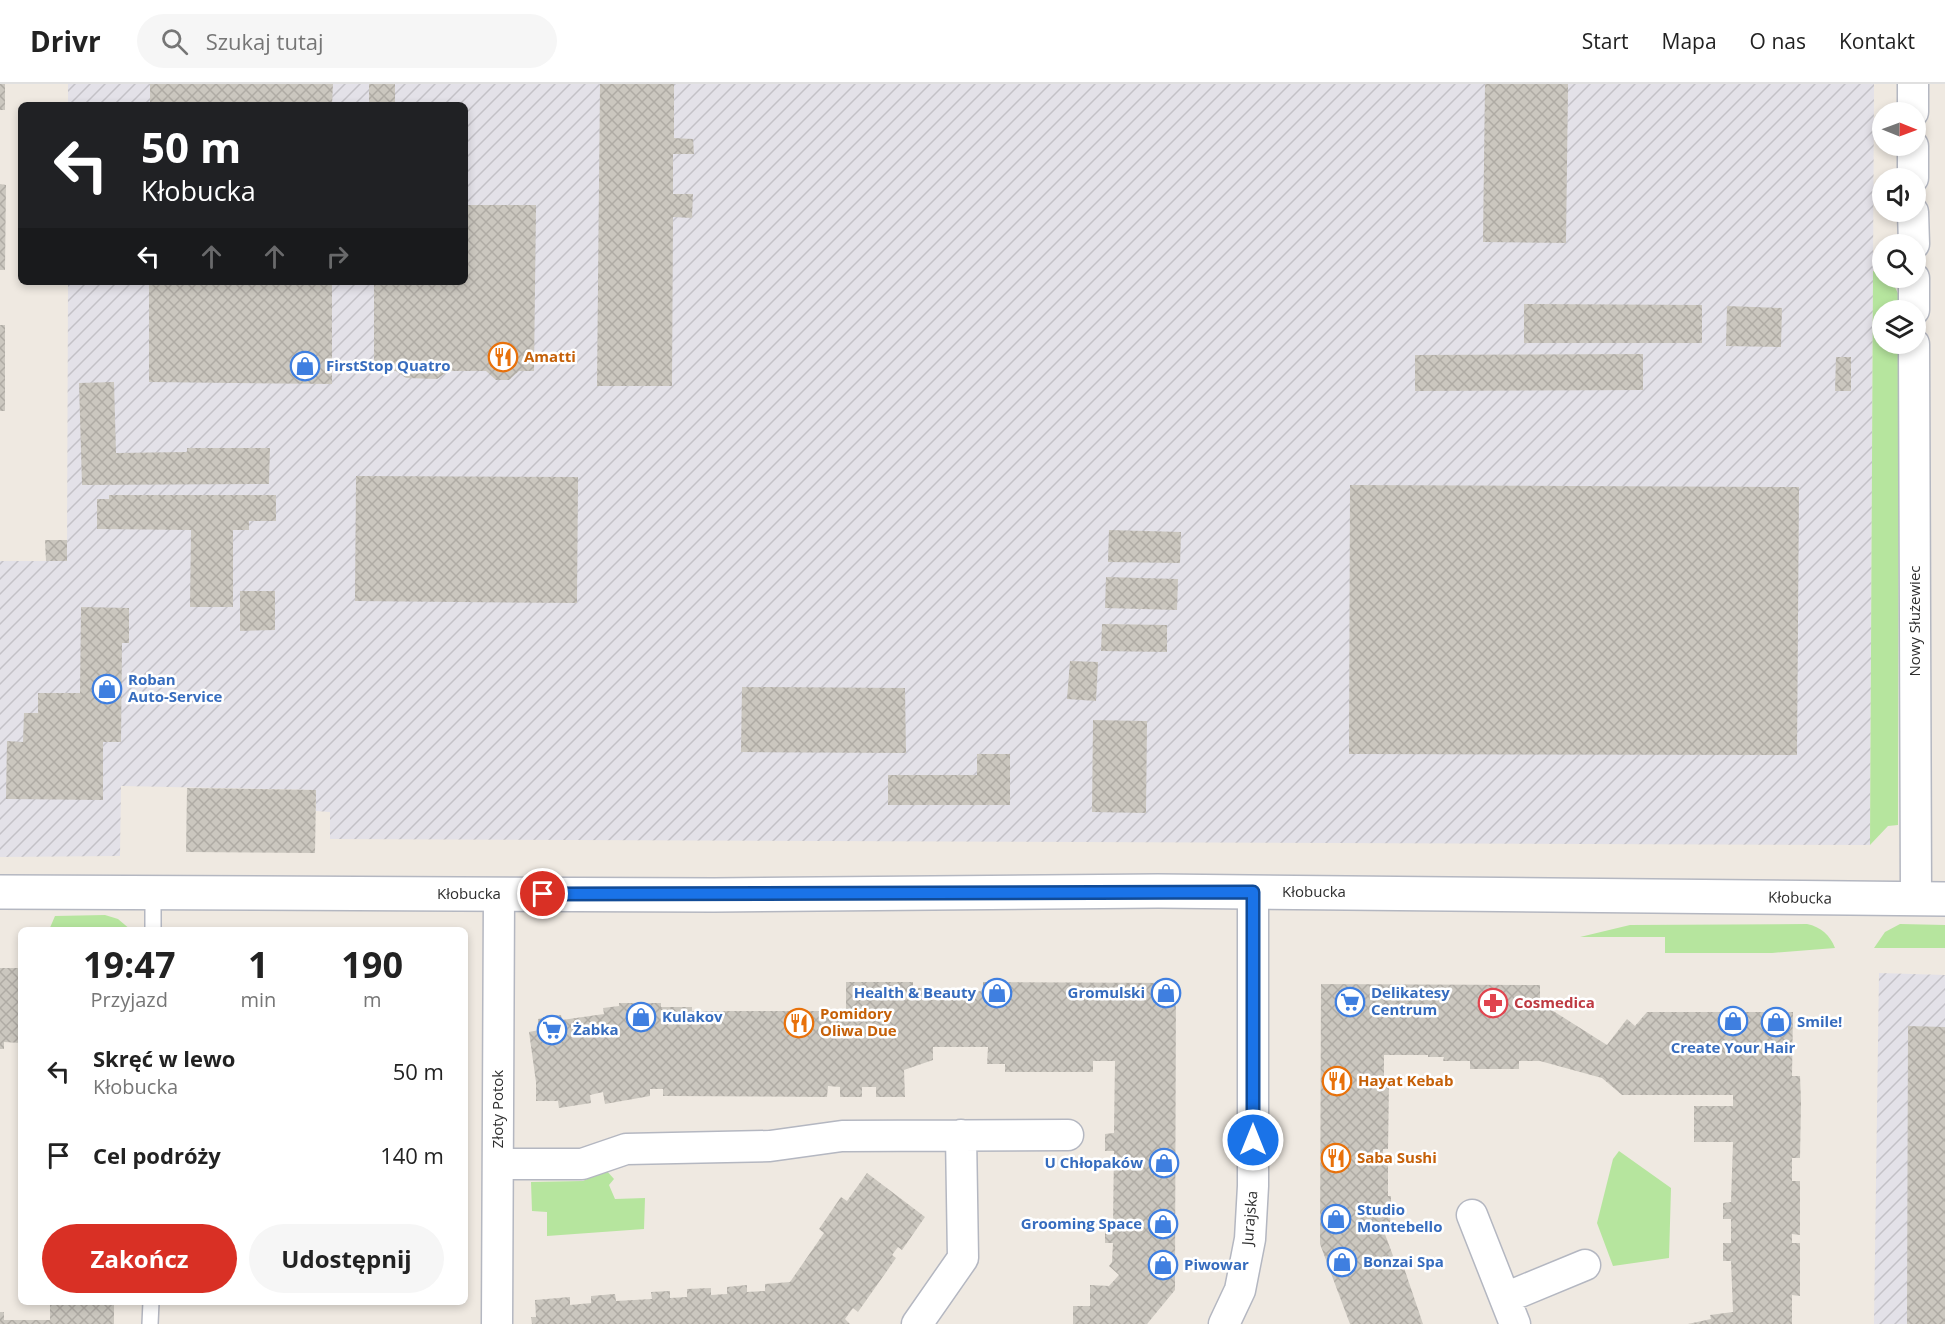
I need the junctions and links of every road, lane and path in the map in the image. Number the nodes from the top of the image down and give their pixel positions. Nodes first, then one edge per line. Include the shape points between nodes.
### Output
1 (1912, 84) edge
2 (1913, 102) edge
3 (1914, 354) edge
4 (0, 892) edge
5 (1253, 892) junction
6 (153, 893) junction
7 (499, 894) junction
8 (1931, 898) edge
9 (153, 927) edge
10 (1068, 1135) dead end
11 (961, 1136) junction
12 (498, 1164) junction
13 (1472, 1215) dead end
14 (1585, 1265) dead end
15 (151, 1305) edge
16 (1510, 1311) edge
17 (150, 1324) edge
18 (497, 1324) edge
19 (917, 1324) edge
20 (1224, 1324) edge

1 - 2 street
3 - 8 street, Nowy Służewiec
4 - 6 street, Kłobucka
5 - 7 street, Kłobucka
5 - 8 street, Kłobucka
5 - 20 street, Jurajska via 1250,1239 1240,1290
6 - 7 street, Kłobucka
6 - 9 lane
7 - 12 street, Złoty Potok
10 - 11 street
11 - 12 street via 842,1136 770,1146 626,1149 582,1164
11 - 19 street via 963,1258
12 - 18 street, Złoty Potok
13 - 16 street
14 - 16 street
15 - 17 lane

